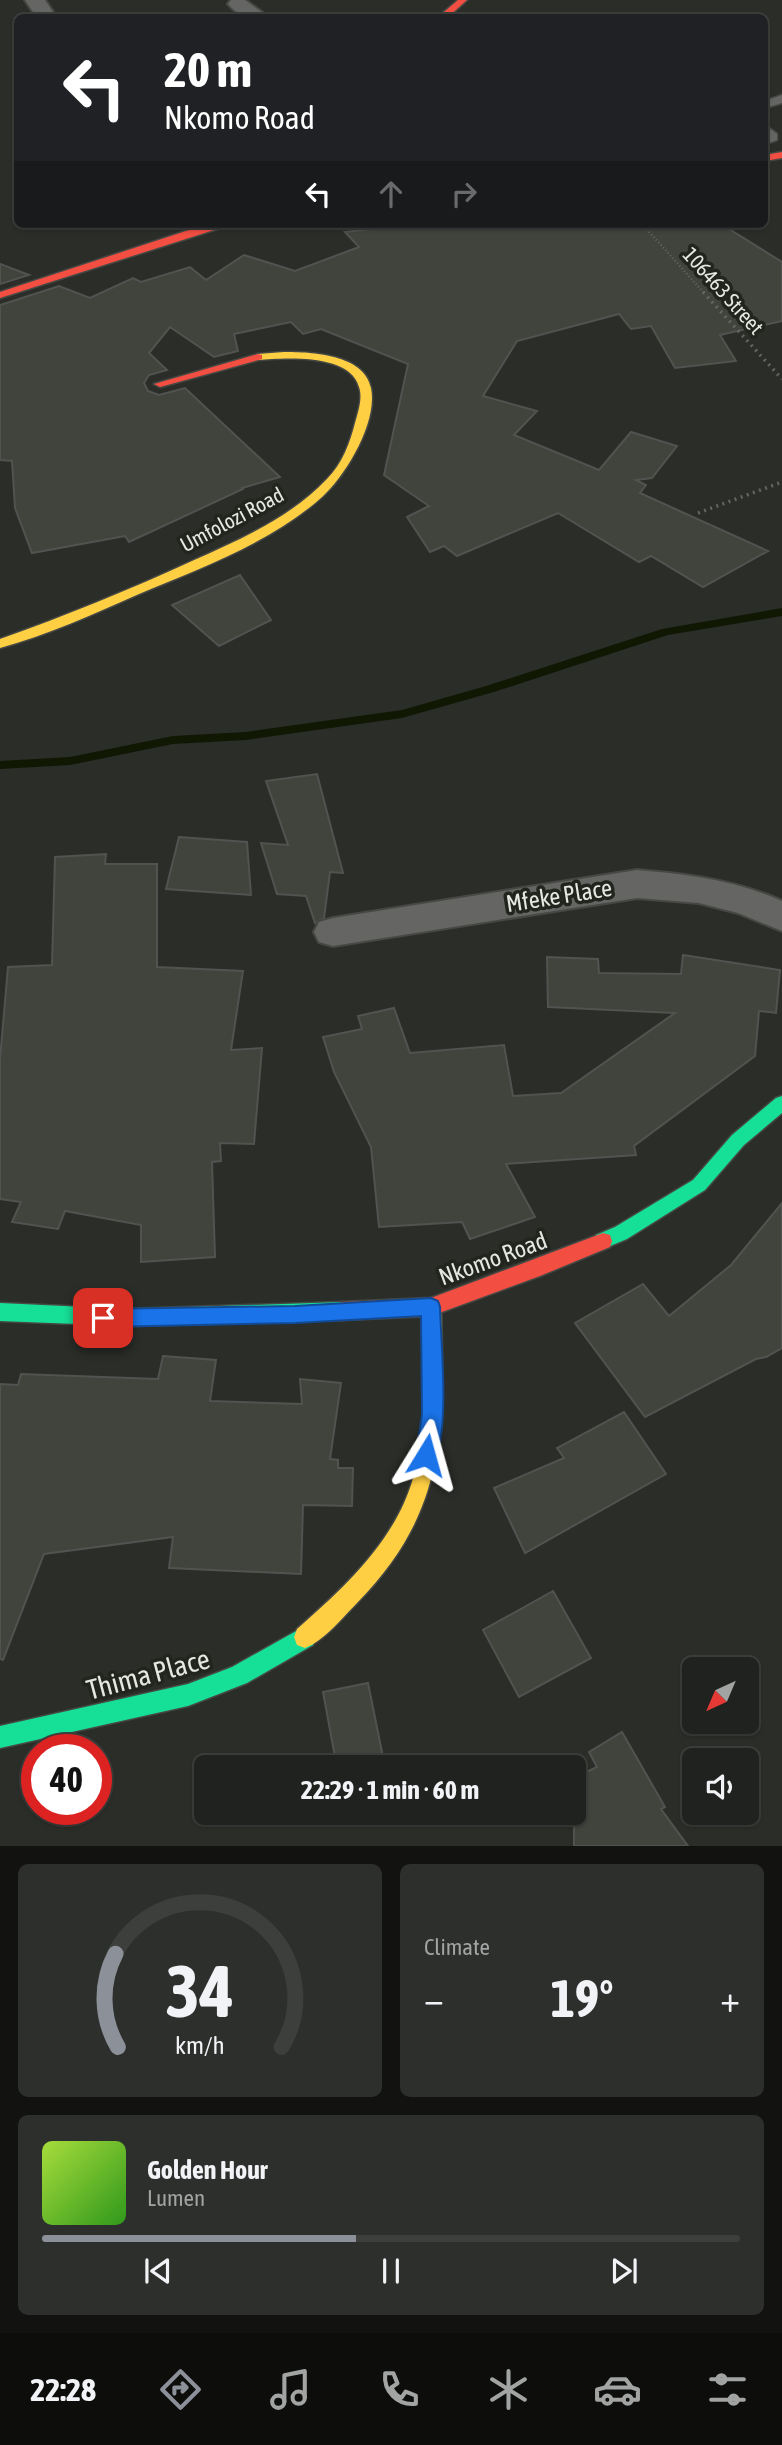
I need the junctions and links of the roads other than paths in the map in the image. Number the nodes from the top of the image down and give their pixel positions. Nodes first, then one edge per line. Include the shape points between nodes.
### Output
1 (463, 0) edge
2 (238, 4) dead end
3 (254, 14) edge
4 (446, 14) edge
5 (211, 228) edge
6 (0, 295) edge
7 (160, 384) dead end
8 (0, 644) edge
9 (782, 917) edge
10 (333, 932) dead end
11 (782, 1102) edge
12 (431, 1307) junction
13 (0, 1312) edge
14 (0, 1737) edge

1 - 4 street
2 - 3 street
5 - 6 street
7 - 8 street, Umfolozi Road via 251,359 303,354 341,363 362,379 366,388 360,429 349,460 326,487 293,513 233,547 116,601
9 - 10 street, Mfeke Place via 749,902 699,889 636,884
11 - 12 street, Nkomo Road via 738,1140 699,1185 621,1233
12 - 13 street, Nkomo Road via 156,1319
12 - 14 street, Thima Place via 432,1415 414,1504 385,1554 345,1601 302,1641 239,1675 188,1695

